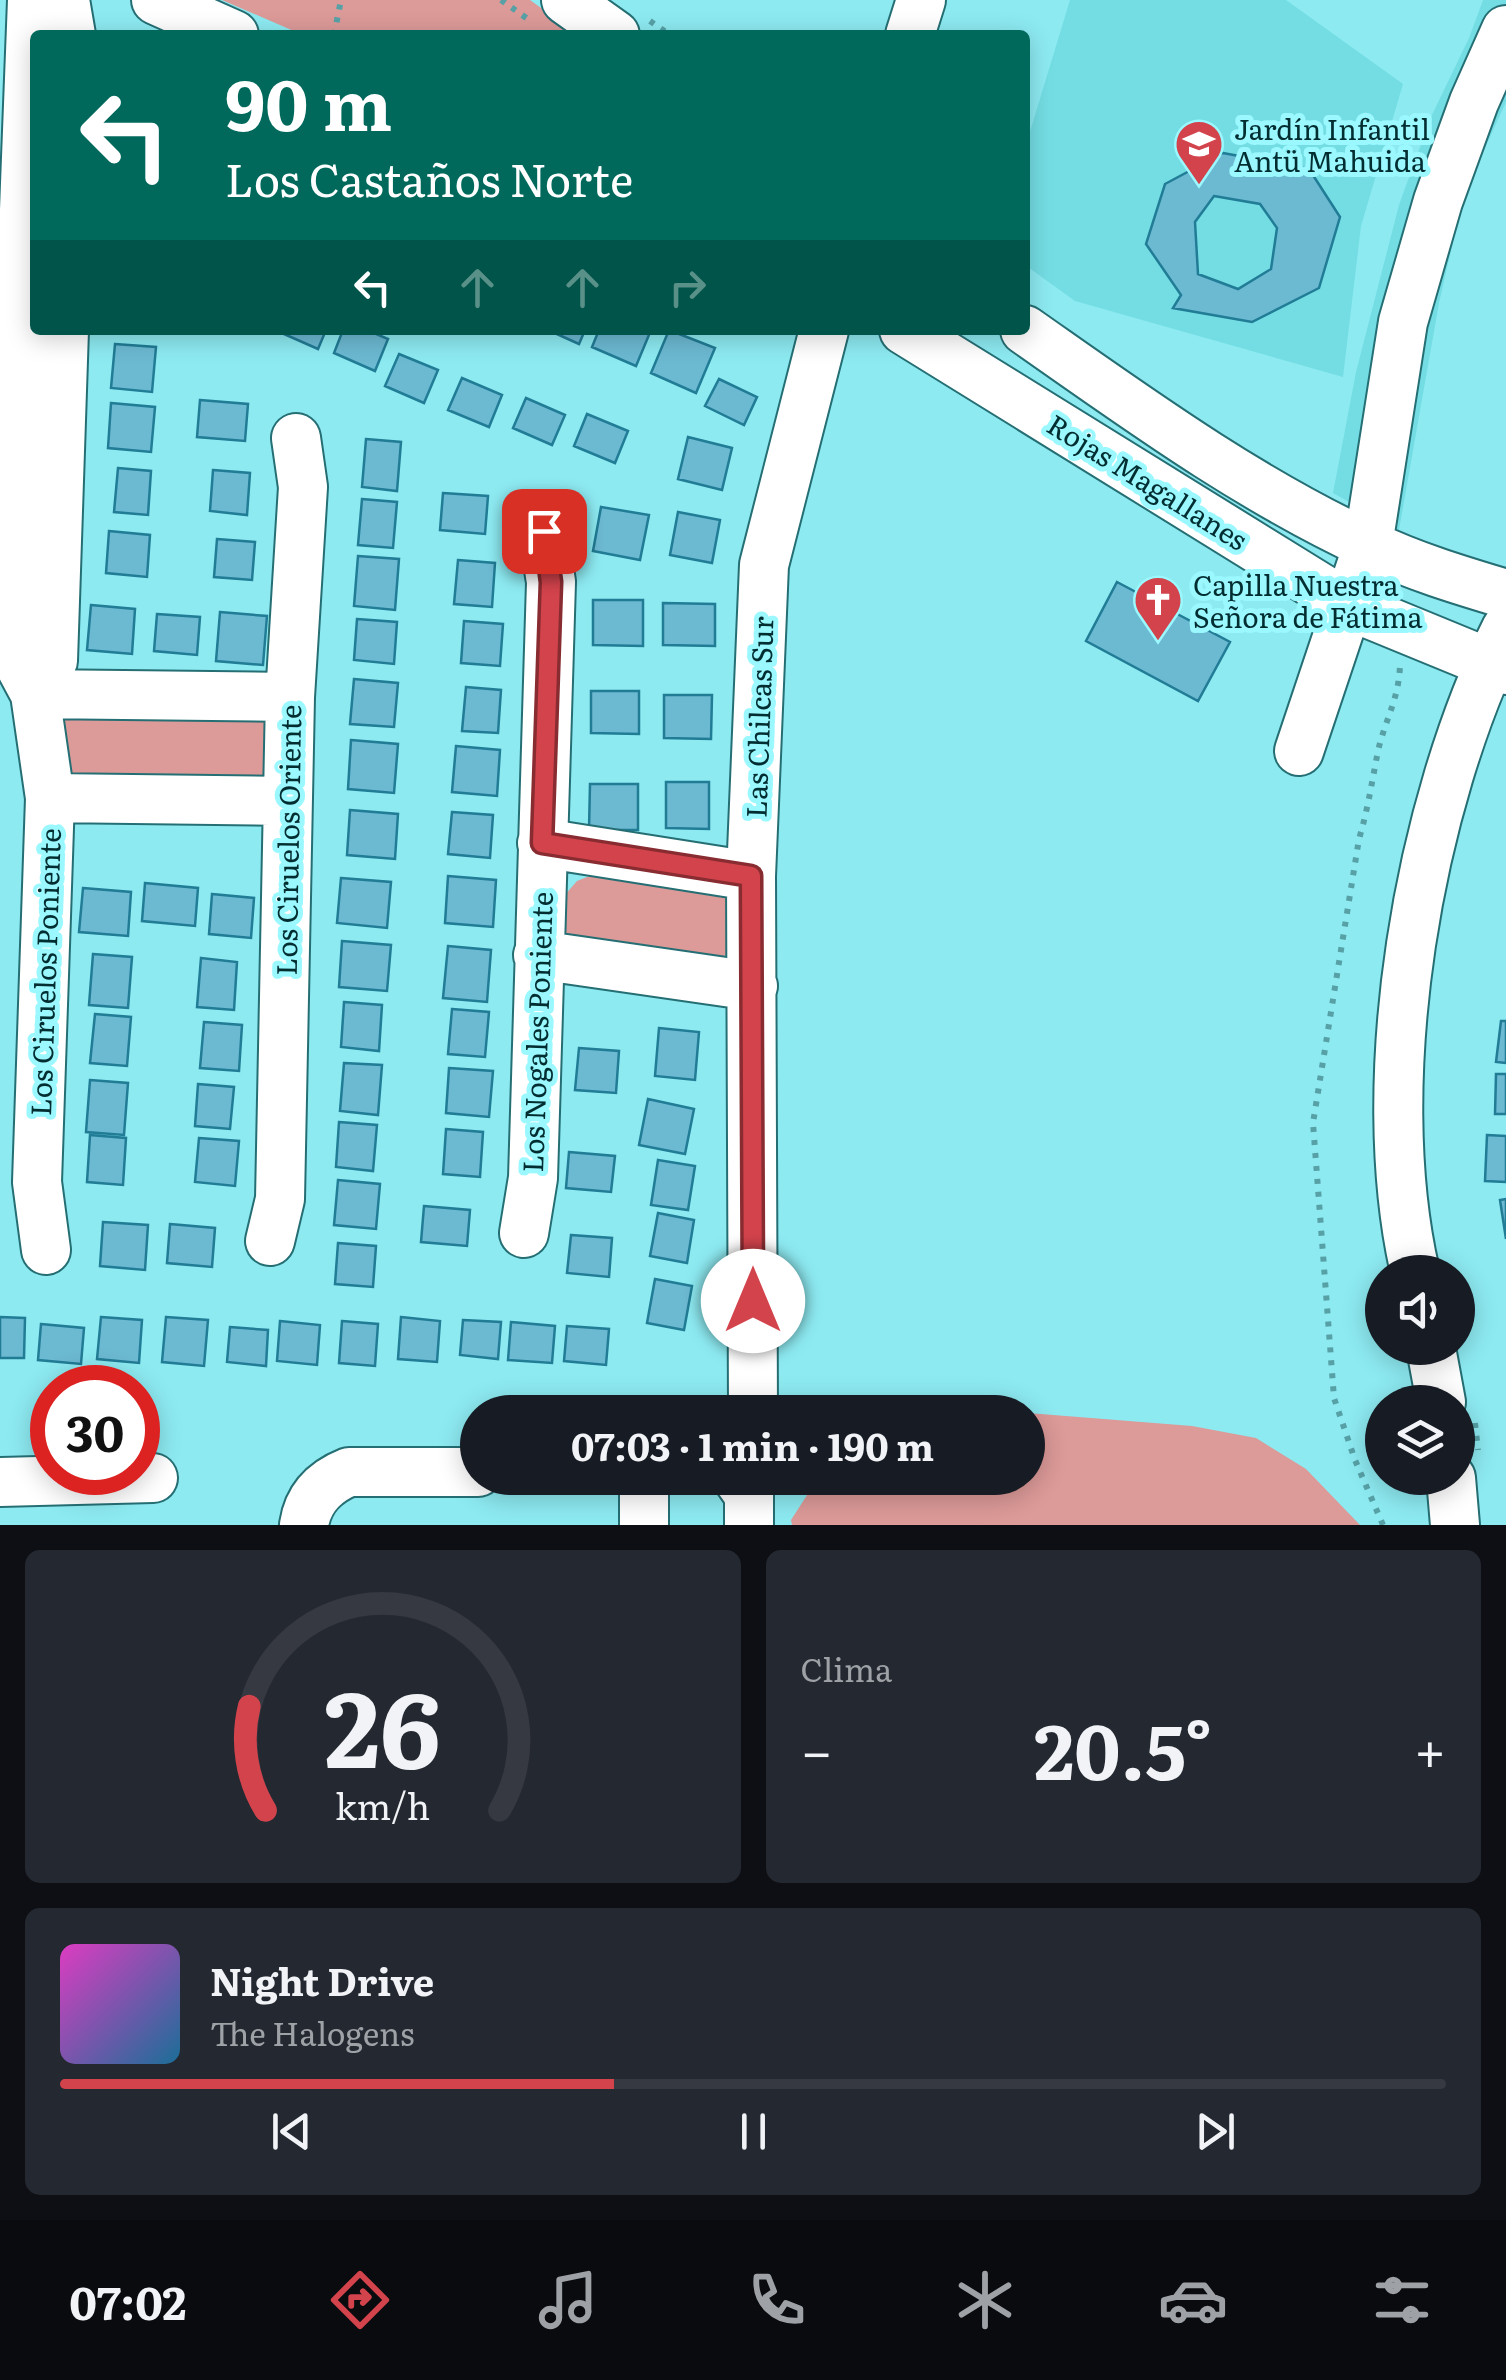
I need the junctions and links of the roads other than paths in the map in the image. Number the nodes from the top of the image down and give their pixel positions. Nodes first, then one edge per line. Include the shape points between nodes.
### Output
1 (32, 0) edge
2 (65, 0) edge
3 (156, 0) edge
4 (921, 0) edge
5 (31, 30) edge
6 (70, 30) edge
7 (223, 30) edge
8 (912, 30) edge
9 (1506, 30) edge
10 (30, 52) edge
11 (1030, 333) edge
12 (64, 335) edge
13 (823, 335) edge
14 (912, 335) edge
15 (296, 438) dead end
16 (544, 531) dead end
17 (1368, 545) junction
18 (1506, 594) edge
19 (1350, 606) junction
20 (1500, 654) edge
21 (35, 694) junction
22 (290, 697) junction
23 (1299, 751) dead end
24 (50, 798) junction
25 (287, 802) junction
26 (542, 843) junction
27 (751, 876) junction
28 (538, 955) junction
29 (753, 986) junction
30 (524, 1232) dead end
31 (270, 1241) dead end
32 (46, 1250) dead end
33 (1411, 1255) edge
34 (753, 1395) edge
35 (460, 1472) edge
36 (30, 1481) edge
37 (0, 1482) edge
38 (644, 1495) edge
39 (749, 1495) edge
40 (1452, 1495) edge
41 (304, 1525) edge
42 (644, 1525) edge
43 (749, 1525) edge
44 (1455, 1525) edge

1 - 5 street, Los Ciruelos Poniente
2 - 6 street
3 - 7 street
4 - 8 street
9 - 17 street via 1444,185 1404,322
10 - 21 street, Los Ciruelos Poniente via 11,551 13,653
11 - 17 street, Rojas Magallanes via 1190,443
12 - 21 street, Los Ciruelos Poniente via 52,661
13 - 27 street, Las Chilcas Sur via 764,566
14 - 19 street, Rojas Magallanes
15 - 22 street, Los Ciruelos Oriente via 303,488
16 - 26 street, Los Nogales Poniente via 551,582
17 - 18 street, Rojas Magallanes
17 - 19 street
19 - 20 street, Rojas Magallanes
19 - 23 street
20 - 33 street via 1456,754 1405,998 1397,1152
21 - 22 street
21 - 24 street, Los Ciruelos Poniente
22 - 25 street, Los Ciruelos Oriente
24 - 25 street
24 - 32 street, Los Ciruelos Poniente via 37,1182
25 - 31 street, Los Ciruelos Oriente via 280,1198
26 - 27 street
26 - 28 street, Los Nogales Poniente
27 - 29 street, Las Chilcas Sur
28 - 29 street
28 - 30 street, Los Nogales Poniente via 533,1178
29 - 34 street, Las Chilcas Sur
35 - 41 street via 348,1472 314,1496
36 - 37 street
38 - 42 street
39 - 43 street
40 - 44 street

